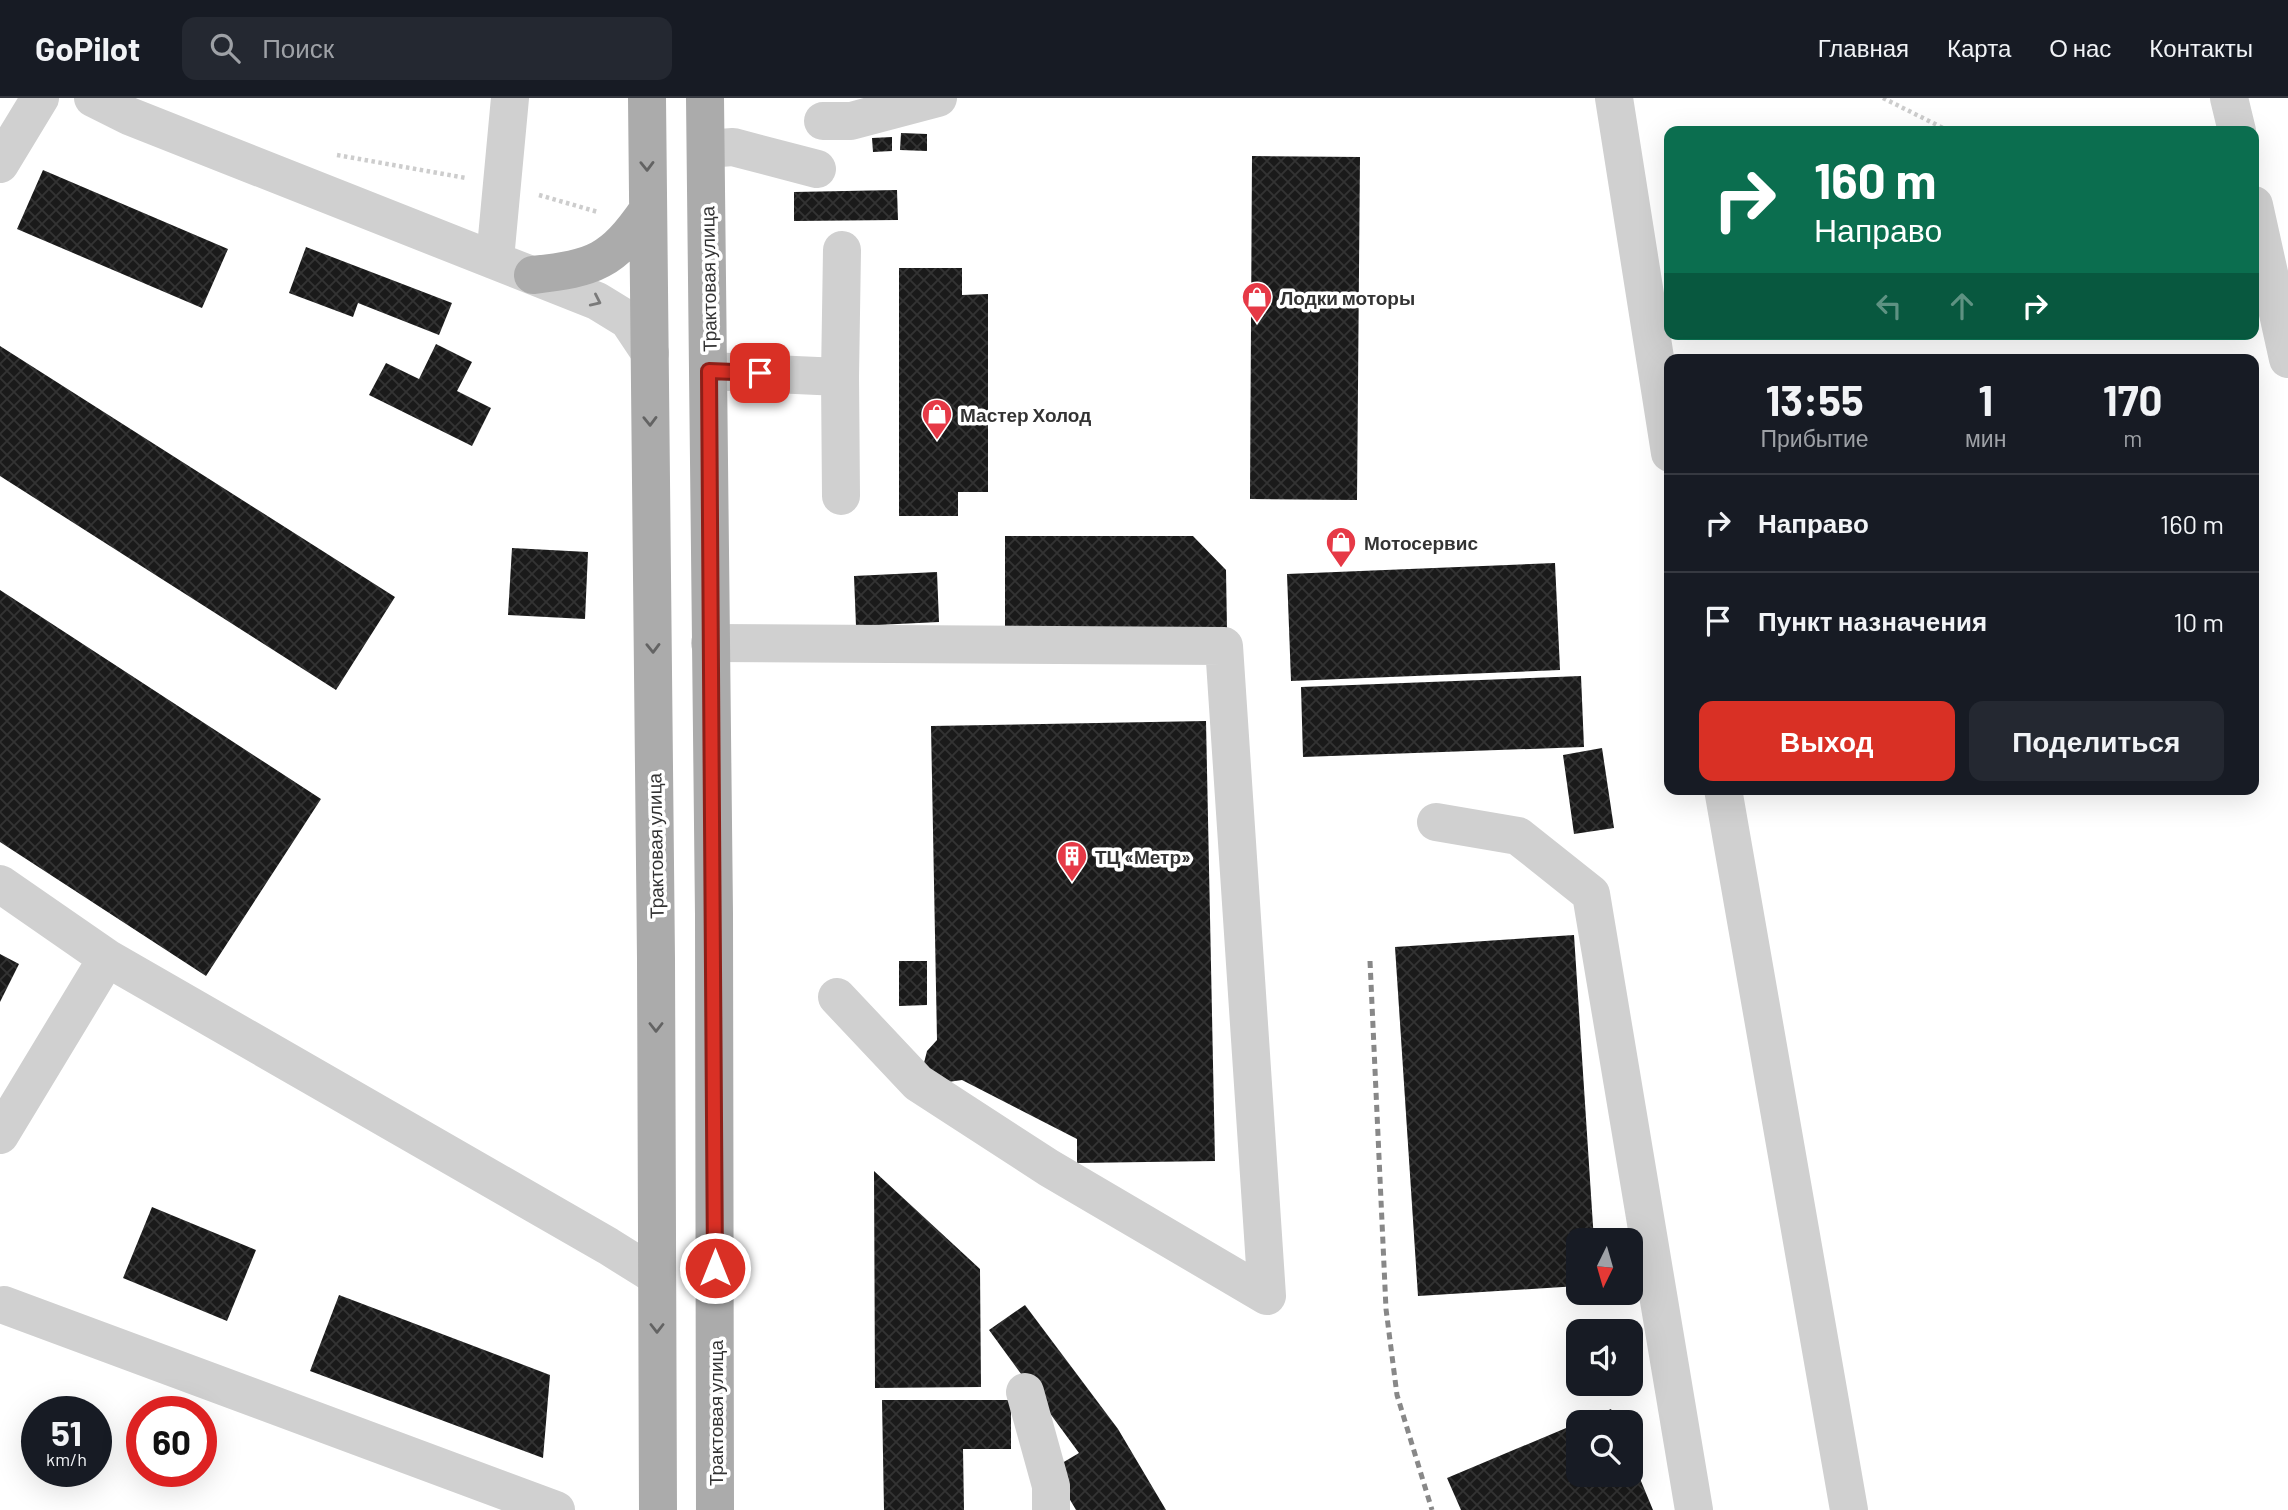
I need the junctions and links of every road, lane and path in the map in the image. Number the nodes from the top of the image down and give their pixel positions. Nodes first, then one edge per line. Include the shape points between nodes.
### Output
1 (40, 98) edge
2 (93, 98) edge
3 (510, 98) edge
4 (646, 98) edge
5 (705, 98) edge
6 (938, 98) edge
7 (1614, 98) edge
8 (1883, 98) edge
9 (2229, 98) edge
10 (882, 106) edge
11 (823, 121) dead end
12 (1939, 126) edge
13 (2236, 126) edge
14 (706, 149) junction
15 (328, 153) dead end
16 (0, 164) edge
17 (817, 169) dead end
18 (502, 183) junction
19 (648, 209) junction
20 (602, 214) dead end
21 (2259, 228) edge
22 (842, 250) dead end
23 (495, 259) junction
24 (533, 275) junction
25 (650, 353) junction
26 (2288, 359) edge
27 (709, 371) junction
28 (840, 377) junction
29 (1664, 415) edge
30 (842, 496) dead end
31 (710, 643) junction
32 (1724, 795) edge
33 (1436, 822) dead end
34 (0, 884) edge
35 (107, 958) junction
36 (837, 997) dead end
37 (0, 1135) edge
38 (656, 1276) junction
39 (4, 1306) dead end
40 (1025, 1392) dead end
41 (556, 1510) edge
42 (658, 1510) edge
43 (715, 1510) edge
44 (1051, 1510) edge
45 (1694, 1510) edge
46 (1849, 1510) edge

1 - 16 lane
2 - 23 lane
3 - 18 lane
4 -> 19 main road, Трактовая улица
5 - 14 main road, Трактовая улица
6 - 10 lane
7 - 29 lane
8 - 12 path
9 - 13 lane
10 - 11 lane via 851,121
14 - 17 lane via 733,147
14 - 27 main road, Трактовая улица
15 - 18 path
18 - 20 path
18 - 23 lane
19 - 24 main road via 630,236 605,258 572,270
19 - 25 main road, Трактовая улица
21 - 26 lane
22 - 28 lane
23 - 24 lane
24 -> 25 lane via 612,309 628,320
25 -> 38 main road, Трактовая улица
27 - 28 lane
27 - 31 main road, Трактовая улица
28 - 30 lane
31 - 36 lane via 1224,646 1267,1296 1049,1168 918,1083
31 - 43 main road, Трактовая улица
32 - 46 lane
33 - 45 lane via 1518,836 1591,894
34 - 35 lane
35 - 37 lane
35 - 38 lane
38 -> 42 main road, Трактовая улица
39 - 41 lane
40 - 44 lane via 1051,1486

